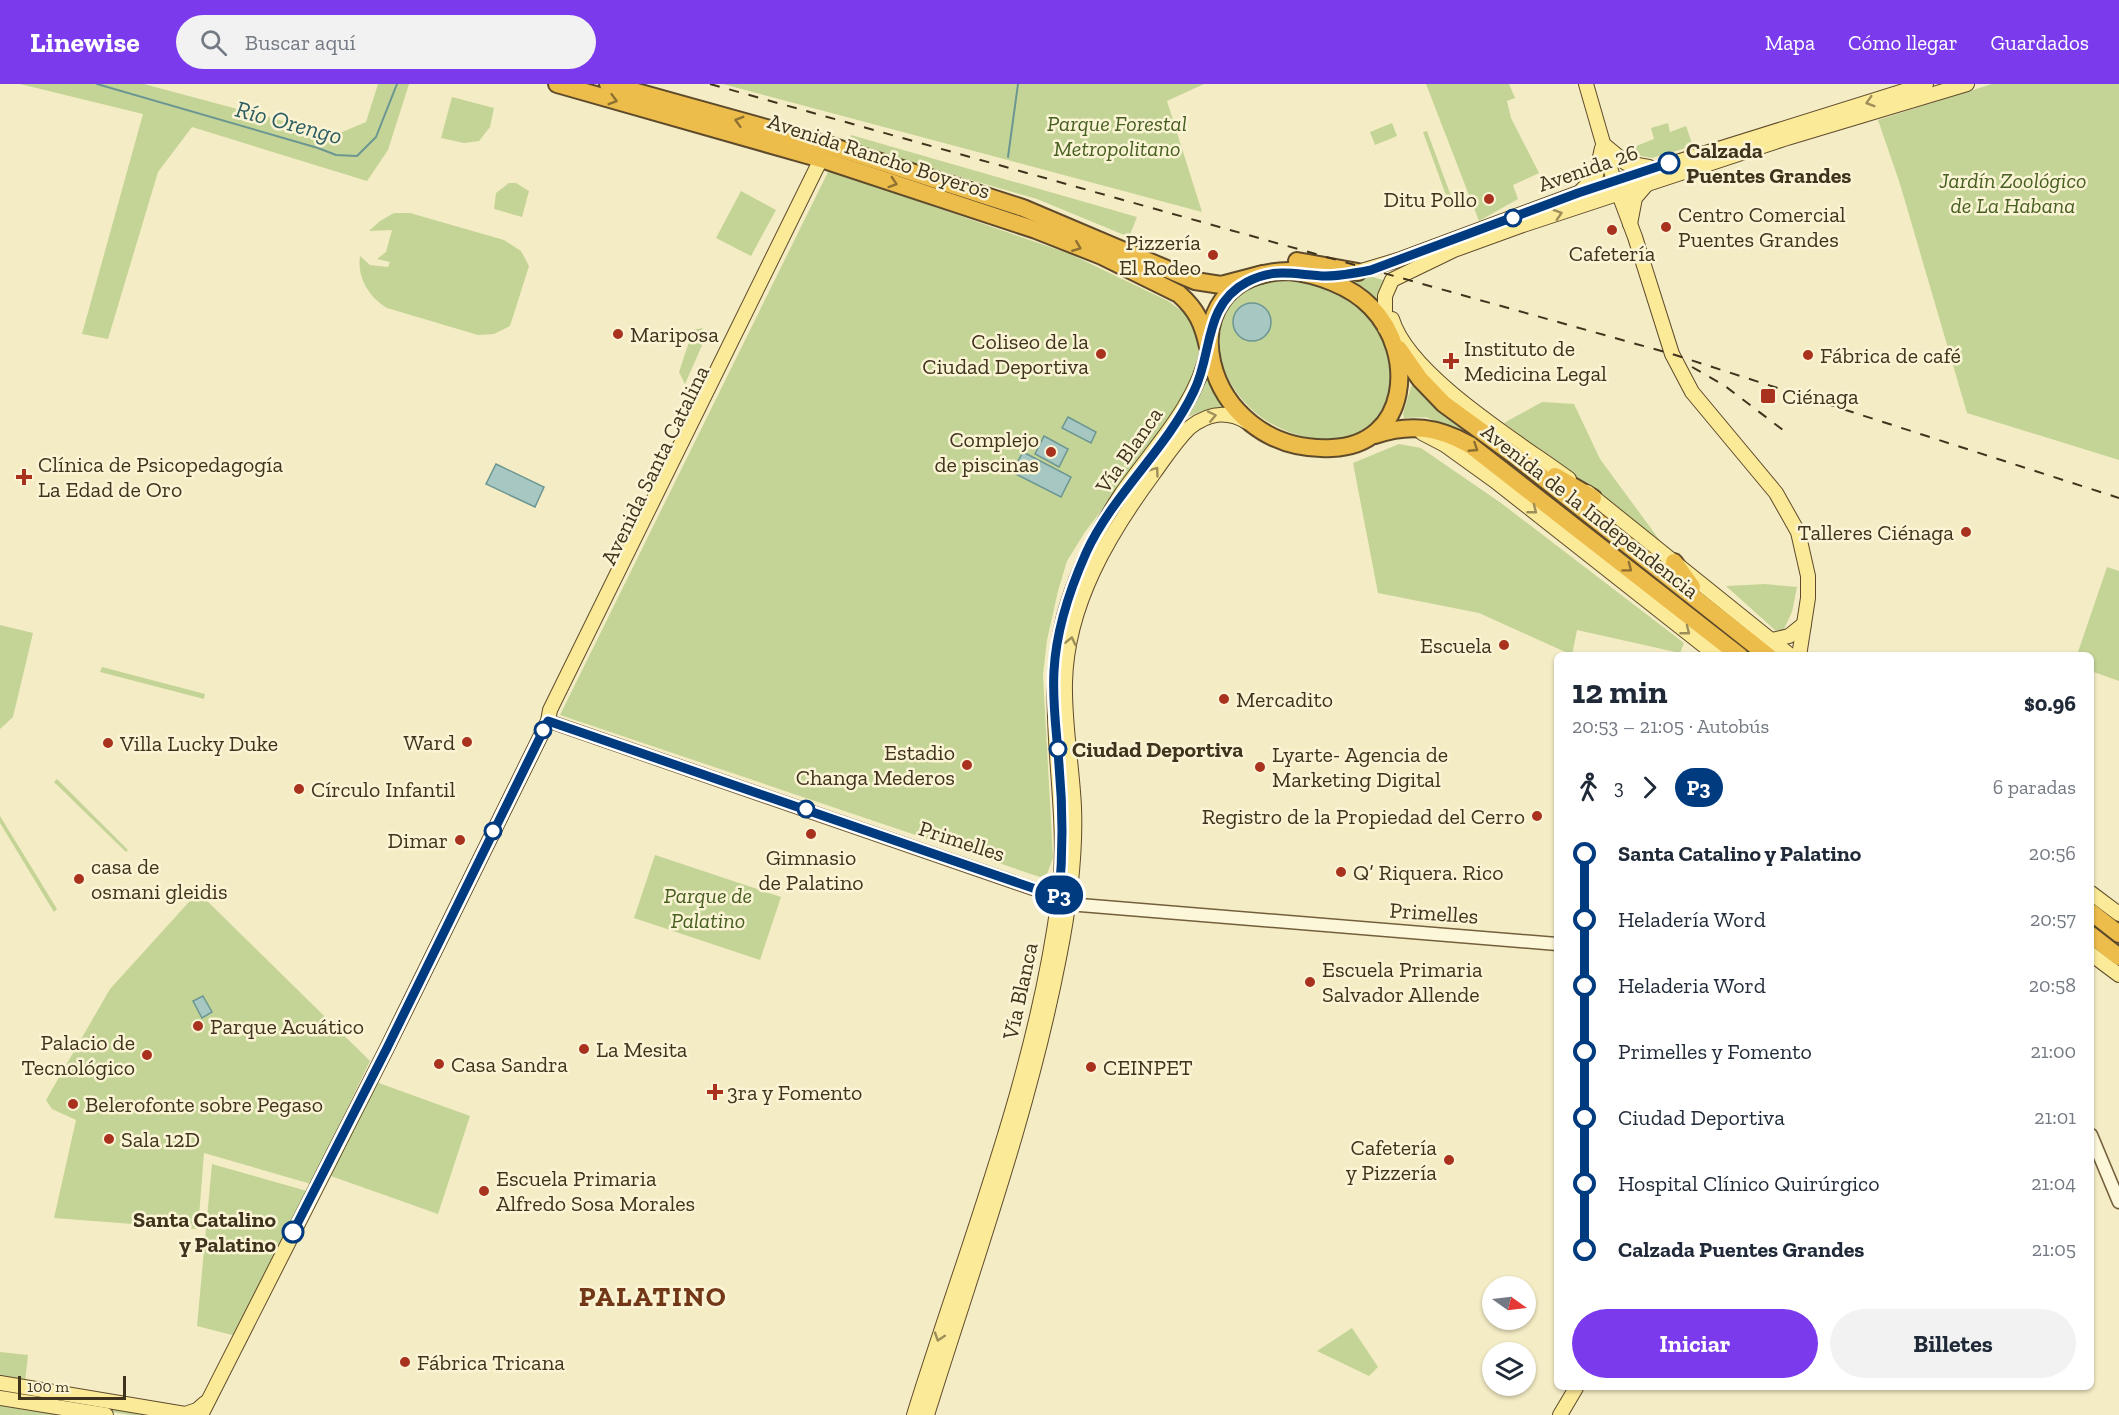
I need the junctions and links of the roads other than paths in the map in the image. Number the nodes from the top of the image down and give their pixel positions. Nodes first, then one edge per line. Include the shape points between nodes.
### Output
1 (557, 84) edge
2 (608, 84) edge
3 (1586, 84) edge
4 (1926, 84) edge
5 (1967, 84) edge
6 (795, 136) junction
7 (1602, 143) junction
8 (857, 154) junction
9 (828, 161) junction
10 (1654, 168) junction
11 (1647, 184) junction
12 (1616, 188) junction
13 (1578, 193) junction
14 (1593, 202) junction
15 (1629, 224) junction
16 (1364, 271) junction
17 (1263, 274) junction
18 (1308, 274) junction
19 (1207, 284) junction
20 (1389, 324) junction
21 (1208, 346) junction
22 (1247, 422) junction
23 (1401, 428) junction
24 (1368, 437) junction
25 (1514, 455) junction
26 (1593, 498) junction
27 (1674, 562) junction
28 (1705, 605) junction
29 (1804, 624) junction
30 (1770, 648) edge
31 (1711, 652) edge
32 (1735, 652) edge
33 (1800, 652) edge
34 (548, 721) junction
35 (2094, 895) edge
36 (1064, 899) junction
37 (2094, 914) edge
38 (2119, 914) edge
39 (2119, 934) edge
40 (2094, 937) edge
41 (1554, 944) edge
42 (2094, 956) edge
43 (2119, 957) edge
44 (2119, 975) edge
45 (2094, 1142) edge
46 (2119, 1202) edge
47 (0, 1383) edge
48 (1575, 1390) edge
49 (0, 1398) edge
50 (209, 1400) junction
51 (185, 1414) edge
52 (106, 1415) edge
53 (201, 1415) edge
54 (914, 1415) edge
55 (927, 1415) edge
56 (1560, 1415) edge

1 -> 9 highway, Avenida Rancho Boyeros
6 -> 2 highway, Avenida Rancho Boyeros
3 - 7 main road
4 -> 10 main road, Avenida 26
5 - 11 main road, Avenida 26
6 - 8 highway, Avenida Rancho Boyeros
6 - 9 highway
7 - 10 main road via 1626,163
7 - 12 main road
7 - 13 main road via 1596,175
8 - 9 highway via 836,150
8 - 19 highway, Avenida Rancho Boyeros via 1023,208
9 -> 21 highway, Avenida Rancho Boyeros via 1102,256 1179,294 1197,312
9 - 34 main road, Avenida Santa Catalina via 550,710
10 - 12 main road, Avenida 26
11 - 12 main road, Avenida 26
11 - 15 main road via 1635,198
12 - 13 main road, Avenida 26
12 - 14 main road, Avenida 26
12 - 15 main road
13 - 16 main road, Avenida 26
14 - 15 main road via 1616,210
20 -> 14 main road, Avenida 26 via 1386,290 1397,277 1454,250
15 - 29 main road via 1672,354 1683,376 1794,521 1807,569
16 - 18 highway via 1337,276
16 - 19 highway via 1282,261
17 - 18 highway
17 - 19 highway via 1230,284
17 - 21 highway via 1226,297 1211,324
18 - 20 highway via 1362,299
20 - 24 highway via 1400,376 1398,398 1388,419
20 - 25 highway via 1416,373 1444,404
20 - 26 main road via 1446,388
21 - 22 highway via 1217,380
21 - 36 main road, Vía Blanca via 1193,394 1087,551 1065,613 1055,661 1053,699 1062,800
22 - 24 highway via 1275,438 1308,447 1344,447
36 -> 22 main road, Vía Blanca via 1074,807 1065,679 1072,637 1090,578 1129,507 1189,428 1218,414 1235,415
23 - 24 highway, Avenida de la Independencia
23 -> 31 main road via 1435,438 1519,499
23 -> 32 highway, Avenida de la Independencia via 1433,429 1470,445
25 - 26 highway
25 - 28 highway
26 - 27 main road
27 - 28 highway
27 - 30 main road
28 - 30 highway
29 - 30 main road
29 - 33 main road
34 - 36 main road, Primelles
34 - 50 main road, Avenida Santa Catalina
35 - 38 main road
36 - 41 main road, Primelles via 1080,905
36 -> 54 main road, Vía Blanca via 1026,1063
36 - 55 main road, Vía Blanca via 1035,1064
37 - 39 highway
40 - 43 highway
42 - 44 main road
45 - 46 main road
47 - 51 main road
48 - 56 main road
49 - 52 main road
50 - 51 main road
50 - 53 main road, Avenida Santa Catalina

